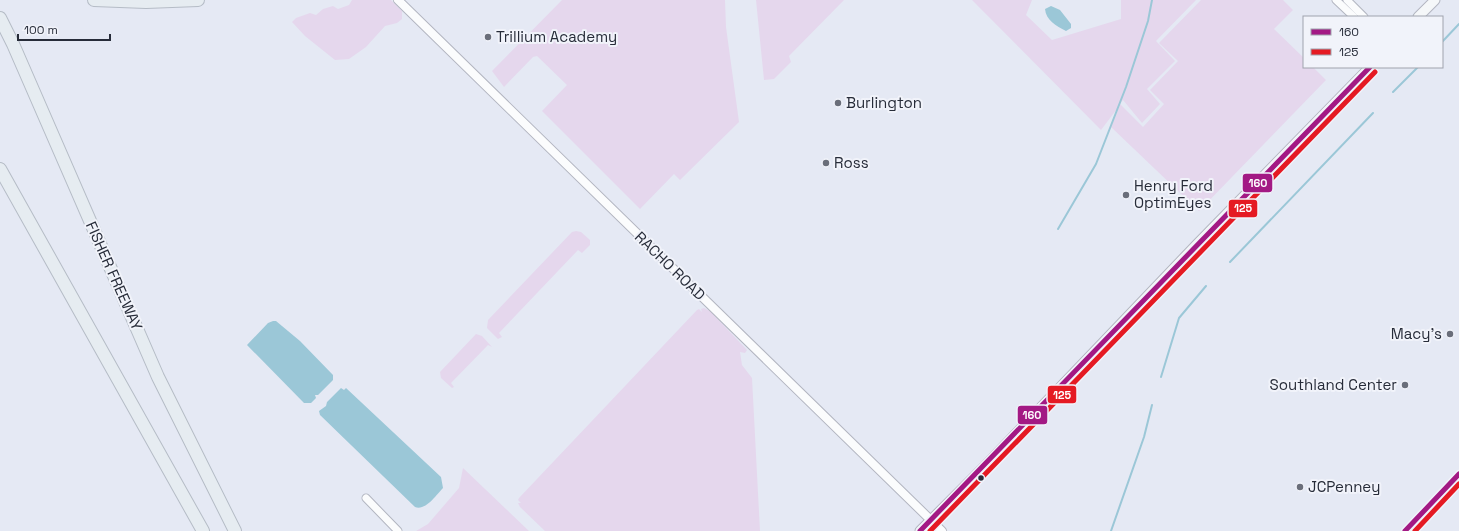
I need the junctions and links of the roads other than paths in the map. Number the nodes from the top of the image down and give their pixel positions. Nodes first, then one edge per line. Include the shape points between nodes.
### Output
1 (94, 0) edge
2 (198, 0) edge
3 (398, 0) edge
4 (1336, 0) edge
5 (1347, 0) edge
6 (1435, 0) edge
7 (1353, 16) edge
8 (1363, 16) edge
9 (1419, 16) edge
10 (0, 18) edge
11 (1369, 68) edge
12 (0, 169) edge
13 (366, 498) dead end
14 (930, 520) junction
15 (203, 531) edge
16 (236, 531) edge
17 (398, 531) edge
18 (913, 531) edge
19 (920, 531) edge
20 (942, 531) edge

1 - 2 highway
3 - 14 street, RACHO ROAD
4 - 7 street
5 - 8 street
6 - 9 main road
10 - 16 highway, FISHER FREEWAY via 158,377
11 - 14 main road
12 - 15 highway
13 - 17 street
14 - 18 main road
14 - 19 main road
14 - 20 street, RACHO ROAD

